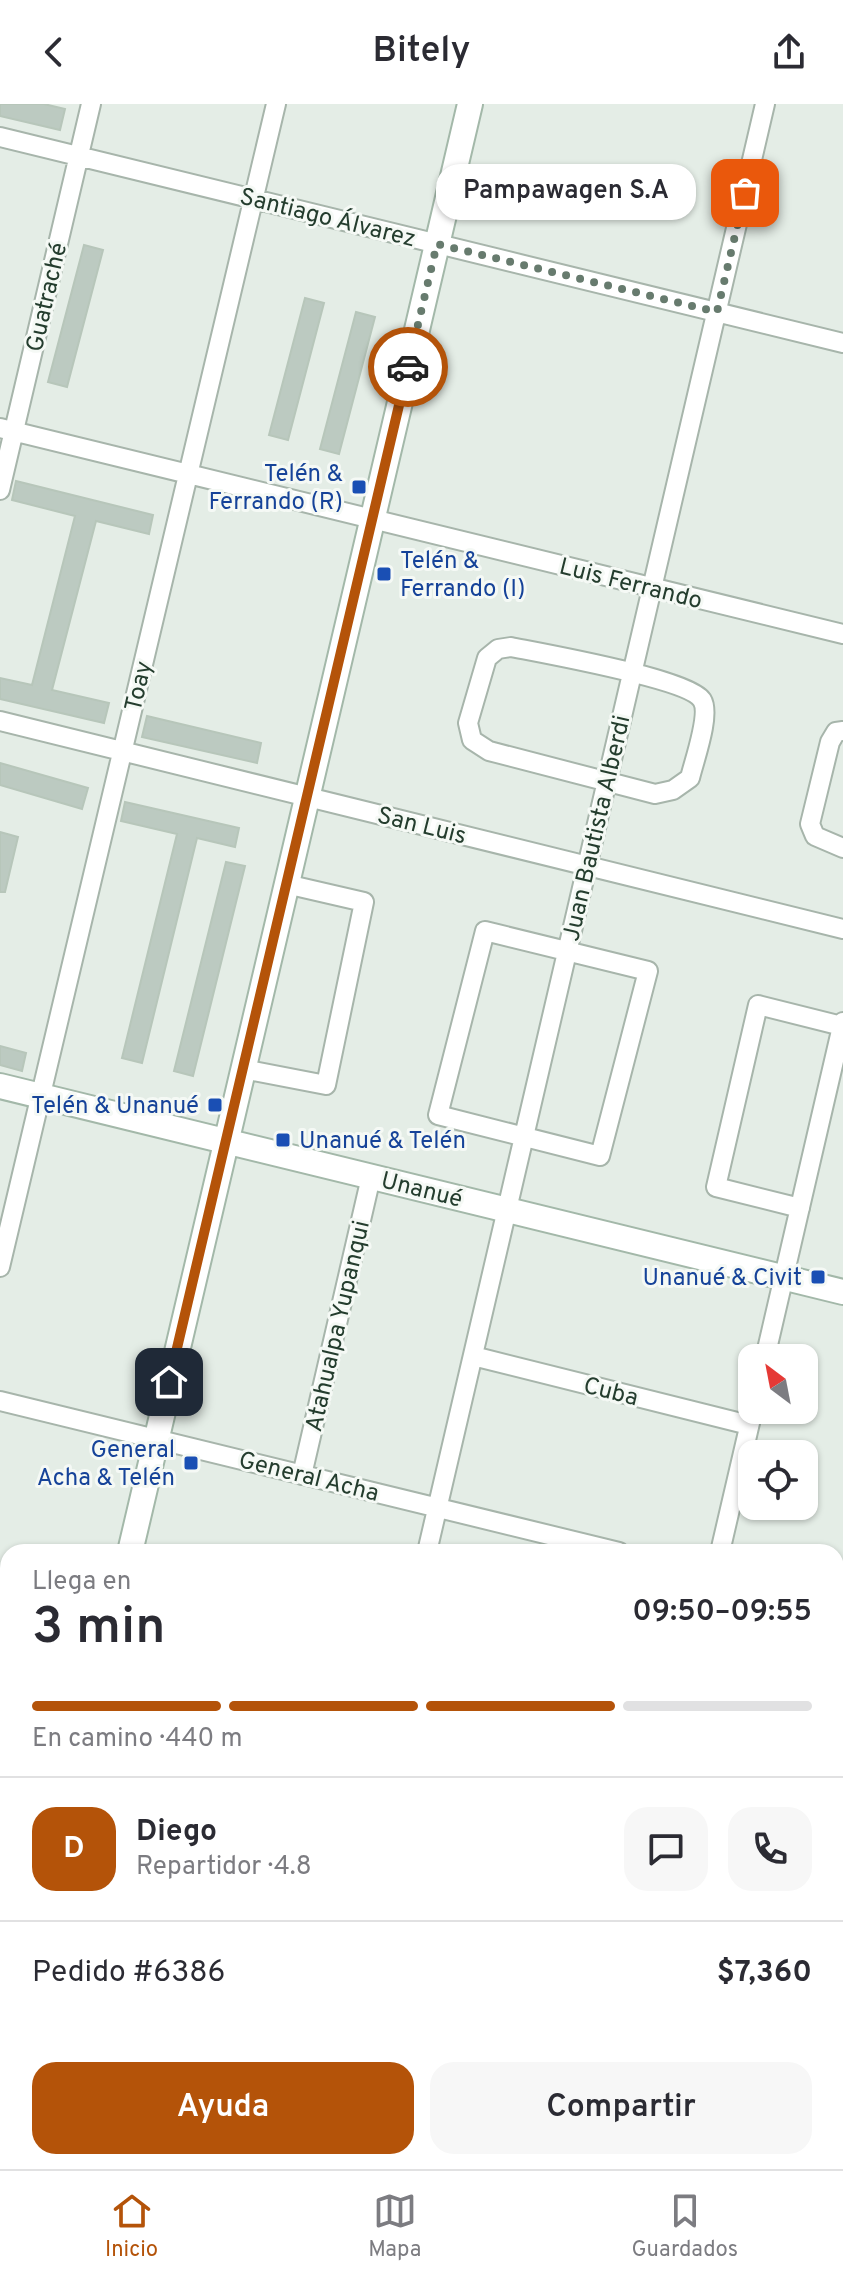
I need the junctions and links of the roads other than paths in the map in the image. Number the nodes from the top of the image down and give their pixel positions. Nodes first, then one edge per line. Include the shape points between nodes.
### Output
1 (91, 104) edge
2 (276, 104) edge
3 (470, 104) edge
4 (765, 104) edge
5 (0, 137) edge
6 (79, 157) junction
7 (254, 199) junction
8 (437, 244) junction
9 (717, 312) junction
10 (843, 343) edge
11 (7, 430) edge
12 (189, 474) junction
13 (0, 490) edge
14 (372, 519) junction
15 (652, 588) junction
16 (843, 634) edge
17 (633, 673) junction
18 (0, 721) edge
19 (843, 731) edge
20 (123, 751) junction
21 (607, 781) junction
22 (307, 797) junction
23 (843, 848) edge
24 (588, 866) junction
25 (286, 884) junction
26 (843, 929) edge
27 (568, 951) junction
28 (842, 1024) edge
29 (243, 1069) junction
30 (0, 1086) edge
31 (41, 1096) junction
32 (524, 1137) junction
33 (226, 1141) junction
34 (371, 1177) junction
35 (800, 1208) junction
36 (507, 1210) junction
37 (0, 1267) edge
38 (783, 1278) junction
39 (843, 1292) edge
40 (768, 1344) edge
41 (473, 1356) junction
42 (0, 1401) edge
43 (738, 1415) edge
44 (750, 1424) edge
45 (156, 1439) junction
46 (302, 1475) junction
47 (438, 1508) junction
48 (132, 1544) edge
49 (429, 1544) edge
50 (564, 1544) edge
51 (722, 1544) edge

1 - 6 street, Guatraché
2 - 7 street, Toay
3 - 8 main road
4 - 9 street, Juan Bautista Alberdi
5 - 6 street, Santiago Álvarez
6 - 7 street, Santiago Álvarez
6 - 11 street, Guatraché
7 - 8 street, Santiago Álvarez
7 - 12 street, Toay
8 - 9 street, Santiago Álvarez
8 - 14 main road
9 - 10 street, Santiago Álvarez
9 - 15 street, Juan Bautista Alberdi
11 - 12 street, Luis Ferrando
11 - 13 street, Guatraché
12 - 14 street, Luis Ferrando
12 - 20 street, Toay
14 - 15 street, Luis Ferrando
14 - 22 main road
15 - 16 street, Luis Ferrando
15 - 17 street, Juan Bautista Alberdi
17 - 21 street, Juan Bautista Alberdi
17 - 21 street via 693,692 702,700 705,714 690,778 655,794
17 - 21 street via 511,647 498,649 487,658 468,723 472,740 489,751
18 - 20 street, San Luis
19 - 23 street via 830,742 810,824 815,836
20 - 22 street, San Luis
20 - 31 street, Toay
21 - 24 street, Juan Bautista Alberdi
22 - 24 street, San Luis
22 - 25 main road
24 - 26 street, San Luis
24 - 27 street, Juan Bautista Alberdi
25 - 29 main road
25 - 29 street via 364,902 326,1085
27 - 32 street, Juan Bautista Alberdi
27 - 32 street via 648,971 600,1156
27 - 32 street via 485,931 438,1115
28 - 35 street
28 - 35 street via 758,1005 716,1187
29 - 33 main road
30 - 31 main road, Unanué
31 - 33 main road, Unanué
31 - 37 street, Toay
32 - 36 street, Juan Bautista Alberdi
33 - 34 main road, Unanué
33 - 45 main road
34 - 36 main road, Unanué
34 - 46 street, Atahualpa Yupanqui
35 - 38 street
36 - 38 main road, Unanué
36 - 41 street, Juan Bautista Alberdi
38 - 39 main road, Unanué
38 - 40 street
41 - 43 street, Cuba
41 - 47 street, Juan Bautista Alberdi
42 - 45 street, General Acha
44 - 51 street
45 - 46 street, General Acha
45 - 48 main road
46 - 47 street, General Acha
47 - 49 street, Juan Bautista Alberdi
47 - 50 street, General Acha

